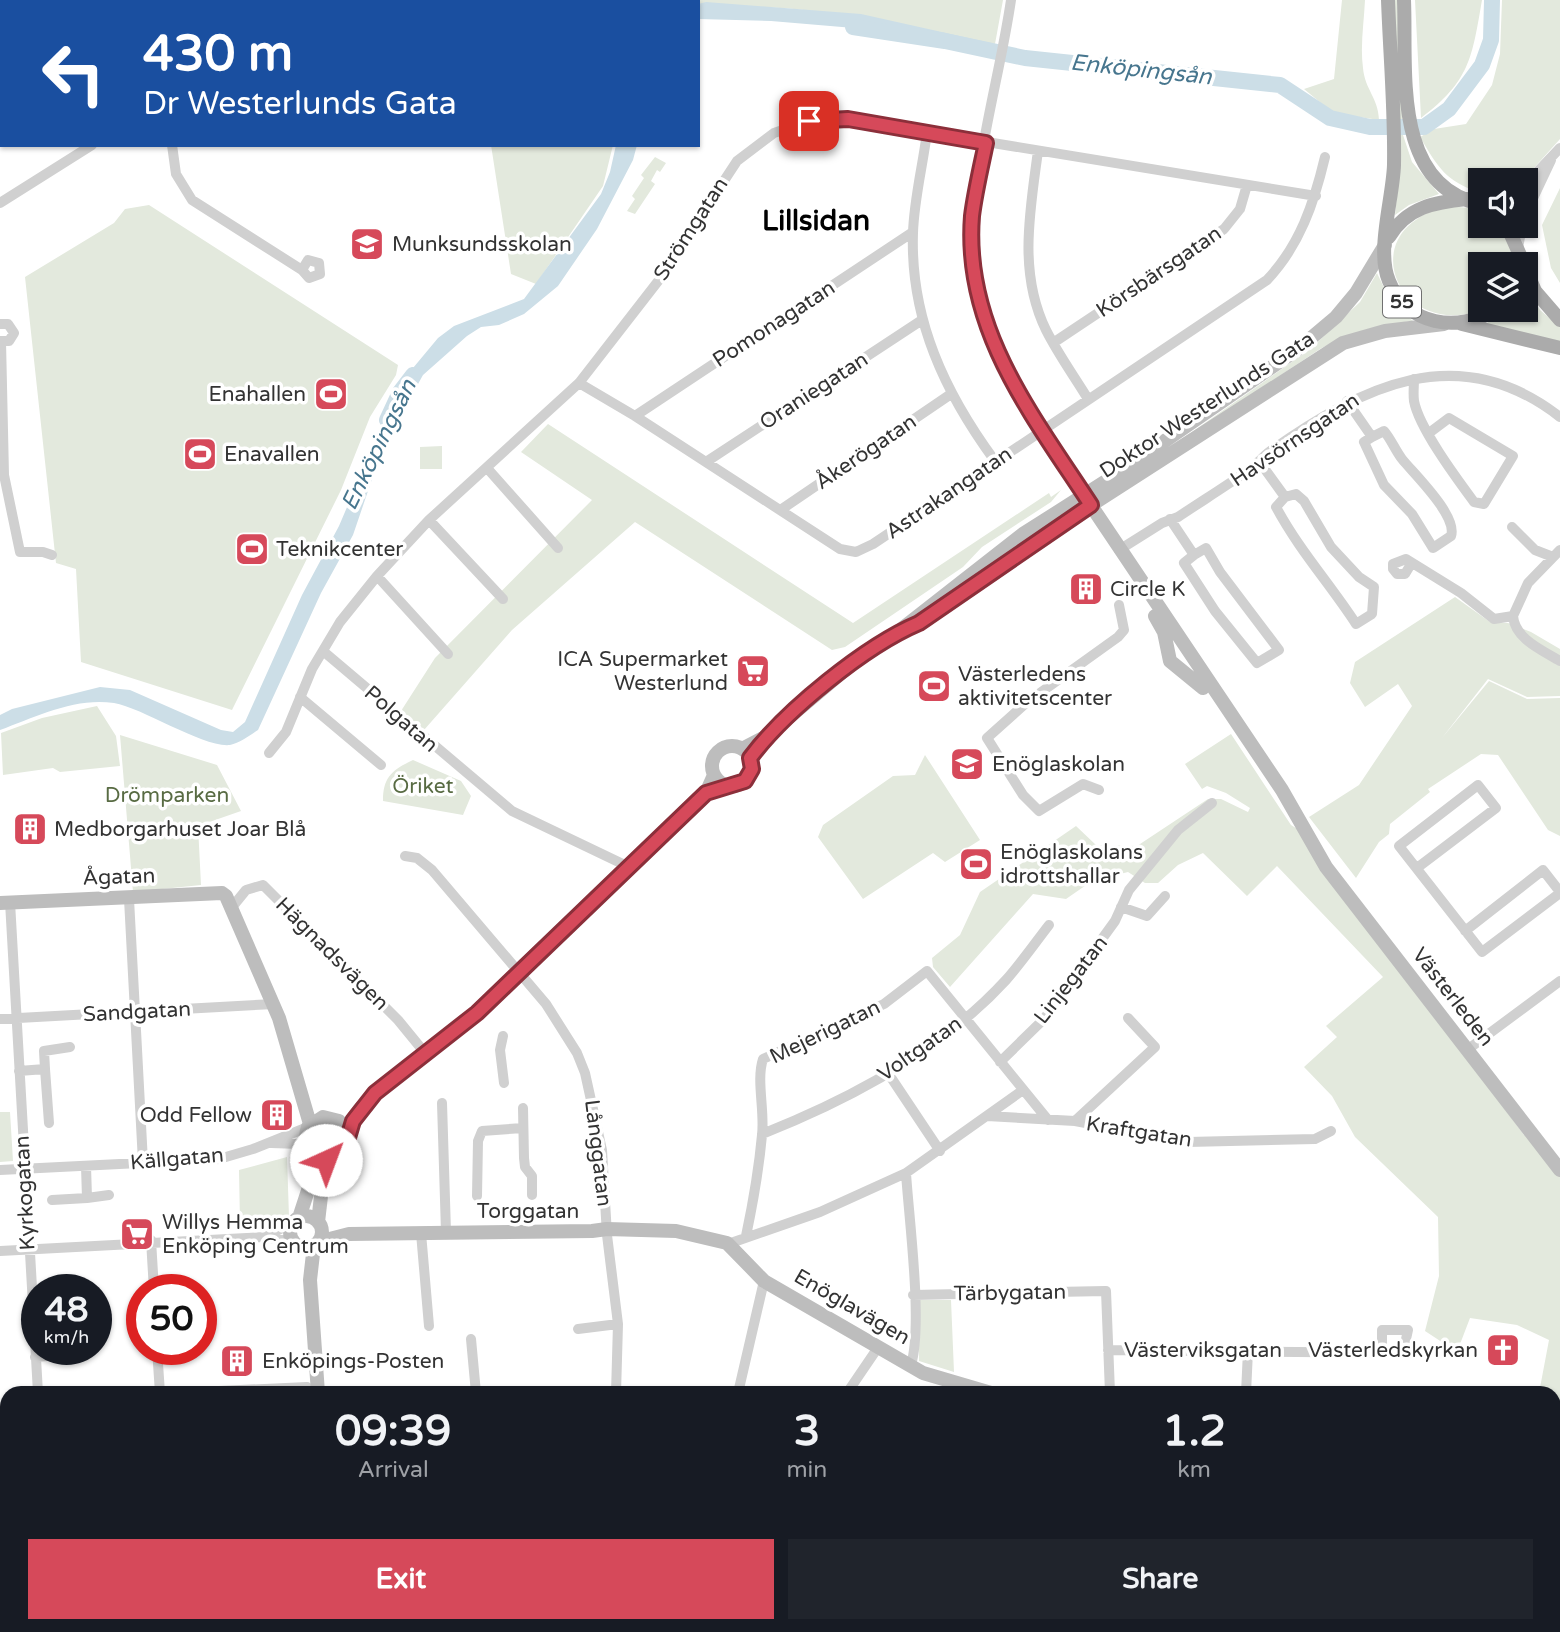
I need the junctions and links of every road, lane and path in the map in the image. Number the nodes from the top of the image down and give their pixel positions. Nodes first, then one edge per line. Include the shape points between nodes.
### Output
1 (1011, 0) edge
2 (1388, 0) edge
3 (1404, 0) edge
4 (928, 131) junction
5 (986, 143) junction
6 (172, 147) edge
7 (1560, 148) edge
8 (75, 150) edge
9 (1038, 150) junction
10 (1325, 157) dead end
11 (1551, 160) junction
12 (1538, 172) edge
13 (1247, 185) junction
14 (1538, 188) edge
15 (1316, 196) junction
16 (1468, 197) edge
17 (1468, 201) edge
18 (0, 203) edge
19 (913, 232) junction
20 (1386, 243) junction
21 (302, 270) dead end
22 (1538, 294) edge
23 (922, 320) junction
24 (1560, 320) edge
25 (1468, 322) edge
26 (0, 324) edge
27 (1444, 324) junction
28 (1460, 324) junction
29 (1, 341) edge
30 (1053, 343) junction
31 (1560, 348) edge
32 (1414, 379) junction
33 (579, 383) junction
34 (951, 394) junction
35 (1088, 399) junction
36 (1348, 401) junction
37 (635, 416) junction
38 (1560, 417) edge
39 (1043, 429) junction
40 (1429, 433) junction
41 (1372, 437) junction
42 (995, 461) junction
43 (1259, 461) junction
44 (706, 462) junction
45 (487, 468) junction
46 (1285, 498) junction
47 (1087, 500) junction
48 (782, 509) junction
49 (1170, 519) junction
50 (429, 520) junction
51 (1512, 527) dead end
52 (558, 548) dead end
53 (1119, 550) junction
54 (1557, 554) edge
55 (52, 555) dead end
56 (1194, 555) junction
57 (1411, 564) dead end
58 (377, 576) junction
59 (1145, 588) junction
60 (503, 599) dead end
61 (1119, 605) dead end
62 (1513, 616) junction
63 (323, 650) junction
64 (448, 654) dead end
65 (1191, 655) junction
66 (1560, 661) edge
67 (1181, 669) junction
68 (300, 697) junction
69 (269, 753) dead end
70 (746, 754) junction
71 (381, 765) dead end
72 (719, 780) junction
73 (1099, 790) dead end
74 (1212, 803) dead end
75 (1293, 812) junction
76 (405, 856) dead end
77 (627, 866) junction
78 (1417, 868) junction
79 (1560, 893) edge
80 (1165, 895) dead end
81 (129, 899) junction
82 (5, 903) edge
83 (233, 906) junction
84 (1121, 907) junction
85 (1049, 925) dead end
86 (1465, 931) junction
87 (518, 971) junction
88 (1560, 982) edge
89 (274, 1004) junction
90 (136, 1012) junction
91 (17, 1018) junction
92 (1128, 1018) dead end
93 (0, 1019) edge
94 (964, 1019) junction
95 (503, 1036) dead end
96 (70, 1047) dead end
97 (1471, 1047) junction
98 (425, 1053) junction
99 (1000, 1062) junction
100 (45, 1069) junction
101 (19, 1071) junction
102 (888, 1073) junction
103 (505, 1083) dead end
104 (1023, 1090) junction
105 (375, 1093) junction
106 (442, 1103) dead end
107 (523, 1108) dead end
108 (987, 1116) junction
109 (1048, 1120) junction
110 (1076, 1121) junction
111 (318, 1122) junction
112 (49, 1123) dead end
113 (523, 1128) junction
114 (1331, 1131) dead end
115 (347, 1133) junction
116 (762, 1134) junction
117 (267, 1143) junction
118 (310, 1151) junction
119 (940, 1151) junction
120 (1560, 1155) edge
121 (334, 1158) junction
122 (143, 1162) junction
123 (86, 1166) junction
124 (24, 1169) junction
125 (0, 1170) edge
126 (1560, 1170) edge
127 (906, 1173) junction
128 (109, 1195) dead end
129 (532, 1195) dead end
130 (477, 1196) dead end
131 (86, 1198) junction
132 (52, 1200) dead end
133 (297, 1219) junction
134 (319, 1224) junction
135 (607, 1229) junction
136 (446, 1232) junction
137 (421, 1233) junction
138 (349, 1234) junction
139 (265, 1237) junction
140 (746, 1237) junction
141 (151, 1240) junction
142 (316, 1243) junction
143 (296, 1244) junction
144 (728, 1244) junction
145 (28, 1249) junction
146 (0, 1251) edge
147 (30, 1274) edge
148 (153, 1274) edge
149 (310, 1280) junction
150 (764, 1281) junction
151 (913, 1296) junction
152 (618, 1324) junction
153 (429, 1326) dead end
154 (578, 1329) dead end
155 (471, 1339) dead end
156 (878, 1346) junction
157 (1108, 1350) junction
158 (1248, 1351) junction
159 (1382, 1352) dead end
160 (36, 1365) edge
161 (159, 1365) edge
162 (911, 1365) junction
163 (37, 1386) edge
164 (160, 1386) edge
165 (312, 1386) edge
166 (475, 1386) edge
167 (617, 1386) edge
168 (740, 1386) edge
169 (852, 1386) edge
170 (964, 1386) edge
171 (1110, 1386) edge
172 (1246, 1386) edge

1 - 5 street, Västerleden
2 - 20 main road, 55 via 1393,141
3 - 16 main road via 1412,137 1432,175
4 - 5 street, Strömgatan
4 - 19 street
4 - 33 street, Strömgatan via 848,119 809,121 774,133 737,161 659,280
5 - 9 street, Strömgatan
5 - 39 street, Västerleden via 972,227 979,304 998,358
6 - 21 street via 176,174 192,200
7 - 11 street
8 - 18 street
9 - 13 street, Strömgatan
9 - 30 street via 1029,215 1029,270 1039,313
10 - 15 street, Astrakangatan
11 - 12 street
11 - 14 street
13 - 15 street, Strömgatan
13 - 30 street, Körsbärsgatan via 1240,209 1224,229
15 - 35 street, Astrakangatan via 1290,252 1267,280
17 - 20 main road via 1428,204 1407,215
19 - 23 street
19 - 37 street, Pomonagatan
20 - 27 main road, 55 via 1385,268 1396,296 1408,309
20 - 47 street, Doktor Westerlunds Gata via 1336,317
22 - 24 main road
23 - 34 street
23 - 44 street, Oraniegatan
25 - 28 main road, 55
26 - 29 street via 8,324 14,333 9,341
27 - 28 main road, 55
27 - 47 street, Doktor Westerlunds Gata via 1375,333 1343,343
28 - 31 main road, 55
29 - 55 street via 7,498 20,552
30 - 35 street
32 - 36 street, Havsörnsgatan
32 - 38 street, Havsörnsgatan via 1451,374 1483,378 1519,392
32 - 40 street via 1414,403
33 - 37 street, Astrakangatan
33 - 45 street, Strömgatan
34 - 42 street
34 - 48 street, Åkerögatan
35 - 39 street, Astrakangatan
36 - 41 street
36 - 43 street, Havsörnsgatan
37 - 44 street, Astrakangatan
39 - 42 street, Astrakangatan
39 - 47 street, Västerleden
40 - 40 street via 1474,502 1484,504 1513,456 1450,418
41 - 41 street via 1364,442 1384,485 1412,514 1433,548 1451,536 1452,527 1425,481 1384,431
42 - 48 street, Astrakangatan via 856,552 840,549
43 - 46 street
43 - 49 street, Havsörnsgatan
44 - 48 street, Astrakangatan
45 - 50 street, Strömgatan
45 - 52 street
46 - 46 street via 1276,508 1292,538 1356,624 1371,614 1374,587 1331,547 1304,501 1296,494
47 - 53 street, Västerleden
47 - 70 street, Doktor Westerlunds Gata via 1023,534 852,664
49 - 53 street, Havsörnsgatan
49 - 56 street
50 - 58 street, Strömgatan
50 - 60 street
51 - 54 street via 1535,550
53 - 59 street, Västerleden
54 - 62 street via 1528,583
56 - 56 street via 1184,564 1257,663 1279,650 1206,548
57 - 62 street via 1454,588 1494,619
58 - 63 street, Strömgatan
58 - 64 street
59 - 65 street, Västerleden
59 - 67 street, Västerleden via 1164,632 1170,661
61 - 73 street via 1124,630 1118,637 1026,703 987,738 1023,795 1039,811 1083,784
62 - 66 street via 1516,630 1525,639
63 - 68 street, Strömgatan
63 - 77 street, Polgatan via 512,811
65 - 67 street
65 - 75 street, Västerleden
67 - 75 street, Västerleden via 1209,695 1275,795
68 - 69 street, Strömgatan via 286,732
68 - 71 street
70 - 72 street via 752,769 745,781 734,786
70 - 72 street via 734,747 721,750 714,758
72 - 77 street
74 - 84 street, Linjegatan via 1178,830 1129,890
75 - 97 street, Västerleden via 1315,848 1334,862
76 - 87 street, Långgatan via 425,862
77 - 87 street
78 - 78 street via 1399,846 1478,785 1496,808
78 - 86 street
79 - 86 street via 1482,952
79 - 86 street via 1543,870
80 - 84 street via 1146,916
81 - 82 street, Ågatan
81 - 83 street, Ågatan via 222,893
81 - 90 street
82 - 91 street, Kyrkogatan
83 - 89 street
83 - 98 street, Hägnadsvägen via 246,890 263,885
84 - 99 street, Linjegatan via 1044,1019
85 - 94 street, Voltgatan via 1005,980
87 - 98 street via 477,1013
87 - 135 street, Långgatan via 565,1031 585,1073 599,1125
88 - 97 street
89 - 90 street, Sandgatan
89 - 111 street via 303,1101
90 - 91 street, Sandgatan
90 - 122 street
91 - 93 street, Sandgatan
91 - 101 street, Kyrkogatan
92 - 110 street via 1155,1047
94 - 99 street
94 - 102 street, Voltgatan
94 - 116 street, Mejerigatan via 927,971 884,1004 765,1056 760,1069
95 - 103 street via 500,1050
96 - 100 street via 44,1051
97 - 120 street, Västerleden
97 - 126 street, Västerleden
98 - 105 street
99 - 104 street
100 - 101 street
100 - 112 street, Kyrkogatan
101 - 124 street, Kyrkogatan
102 - 116 street, Voltgatan via 821,1111
102 - 119 street
104 - 108 street
104 - 109 street
105 - 111 street
105 - 115 street
106 - 136 street
107 - 113 street
108 - 109 street, Kraftgatan
108 - 119 street
109 - 110 street, Kraftgatan
110 - 114 street, Kraftgatan via 1188,1142 1315,1139
111 - 115 street via 339,1121
111 - 117 street, Källgatan
111 - 118 street via 305,1134
113 - 129 street
113 - 130 street via 482,1131
115 - 121 street via 344,1151
116 - 140 street
117 - 118 street, Källgatan via 300,1144
117 - 122 street, Källgatan via 219,1159
118 - 121 street via 326,1160
118 - 133 street via 315,1170
119 - 127 street
121 - 134 street via 320,1195
122 - 123 street, Källgatan
123 - 124 street, Källgatan
123 - 131 street
124 - 125 street, Källgatan
124 - 145 street, Kyrkogatan
127 - 140 street via 820,1212
127 - 151 street
128 - 131 street, Källgatan
131 - 132 street, Källgatan
133 - 134 street via 312,1218
133 - 139 street
133 - 143 street via 290,1229
134 - 138 street, Torggatan
134 - 142 street
135 - 136 street, Torggatan
135 - 144 street, Torggatan via 676,1231
135 - 152 street, Långgatan
136 - 137 street, Torggatan
137 - 138 street, Torggatan
137 - 153 street
138 - 142 street, Torggatan
139 - 141 street
139 - 143 street
140 - 144 street
141 - 145 street
141 - 148 street
142 - 143 street via 306,1248
142 - 149 street
143 - 149 street
144 - 150 street, Enöglavägen
145 - 146 street
145 - 147 street, Kyrkogatan
149 - 165 street
150 - 156 street, Enöglavägen
150 - 168 street
151 - 157 street, Tärbygatan via 1106,1292
151 - 162 street
152 - 154 street
152 - 167 street, Långgatan
155 - 166 street
156 - 162 street, Enöglavägen
156 - 169 street
157 - 158 street, Västerviksgatan
157 - 171 street
158 - 159 street, Västerviksgatan
158 - 172 street
160 - 163 street, Kyrkogatan
161 - 164 street
162 - 170 street, Enöglavägen

